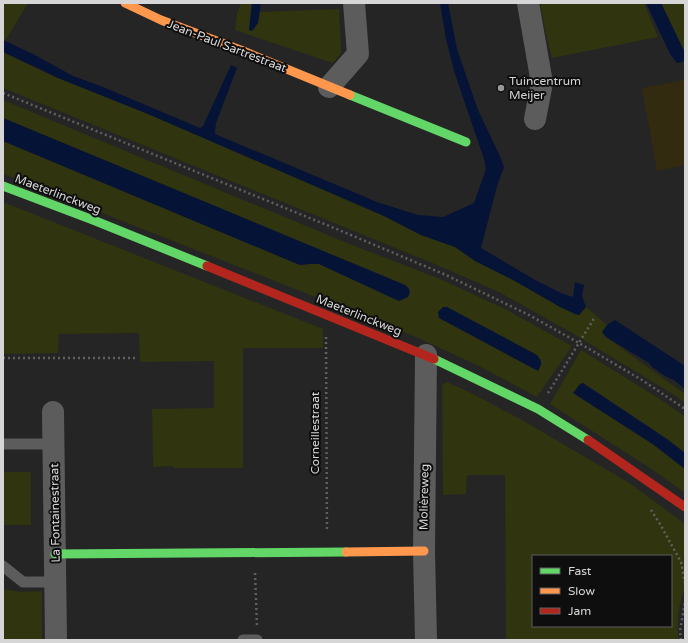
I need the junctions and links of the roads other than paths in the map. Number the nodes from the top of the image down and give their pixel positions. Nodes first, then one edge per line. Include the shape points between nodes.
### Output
1 (125, 3) edge
2 (354, 3) edge
3 (528, 3) edge
4 (329, 86) junction
5 (535, 119) dead end
6 (466, 142) dead end
7 (3, 186) edge
8 (426, 355) junction
9 (53, 412) dead end
10 (3, 444) edge
11 (54, 444) junction
12 (685, 507) edge
13 (424, 551) junction
14 (55, 554) junction
15 (3, 566) edge
16 (55, 582) junction
17 (56, 640) edge
18 (243, 640) edge
19 (257, 640) edge
20 (426, 640) edge

1 - 4 street, Jean-Paul Sartrestraat via 161,20
2 - 4 street via 358,54
3 - 5 street via 542,83
4 - 6 street, Jean-Paul Sartrestraat
7 - 8 street, Maeterlinckweg
8 - 12 street, Maeterlinckweg via 538,409 578,433
8 - 13 street, Molièreweg
9 - 11 street, La Fontainestraat
10 - 11 lane
11 - 14 street, La Fontainestraat
13 - 14 street
13 - 20 street, Molièreweg
14 - 16 street, La Fontainestraat
15 - 16 lane via 23,582
16 - 17 street, La Fontainestraat
18 - 19 lane

